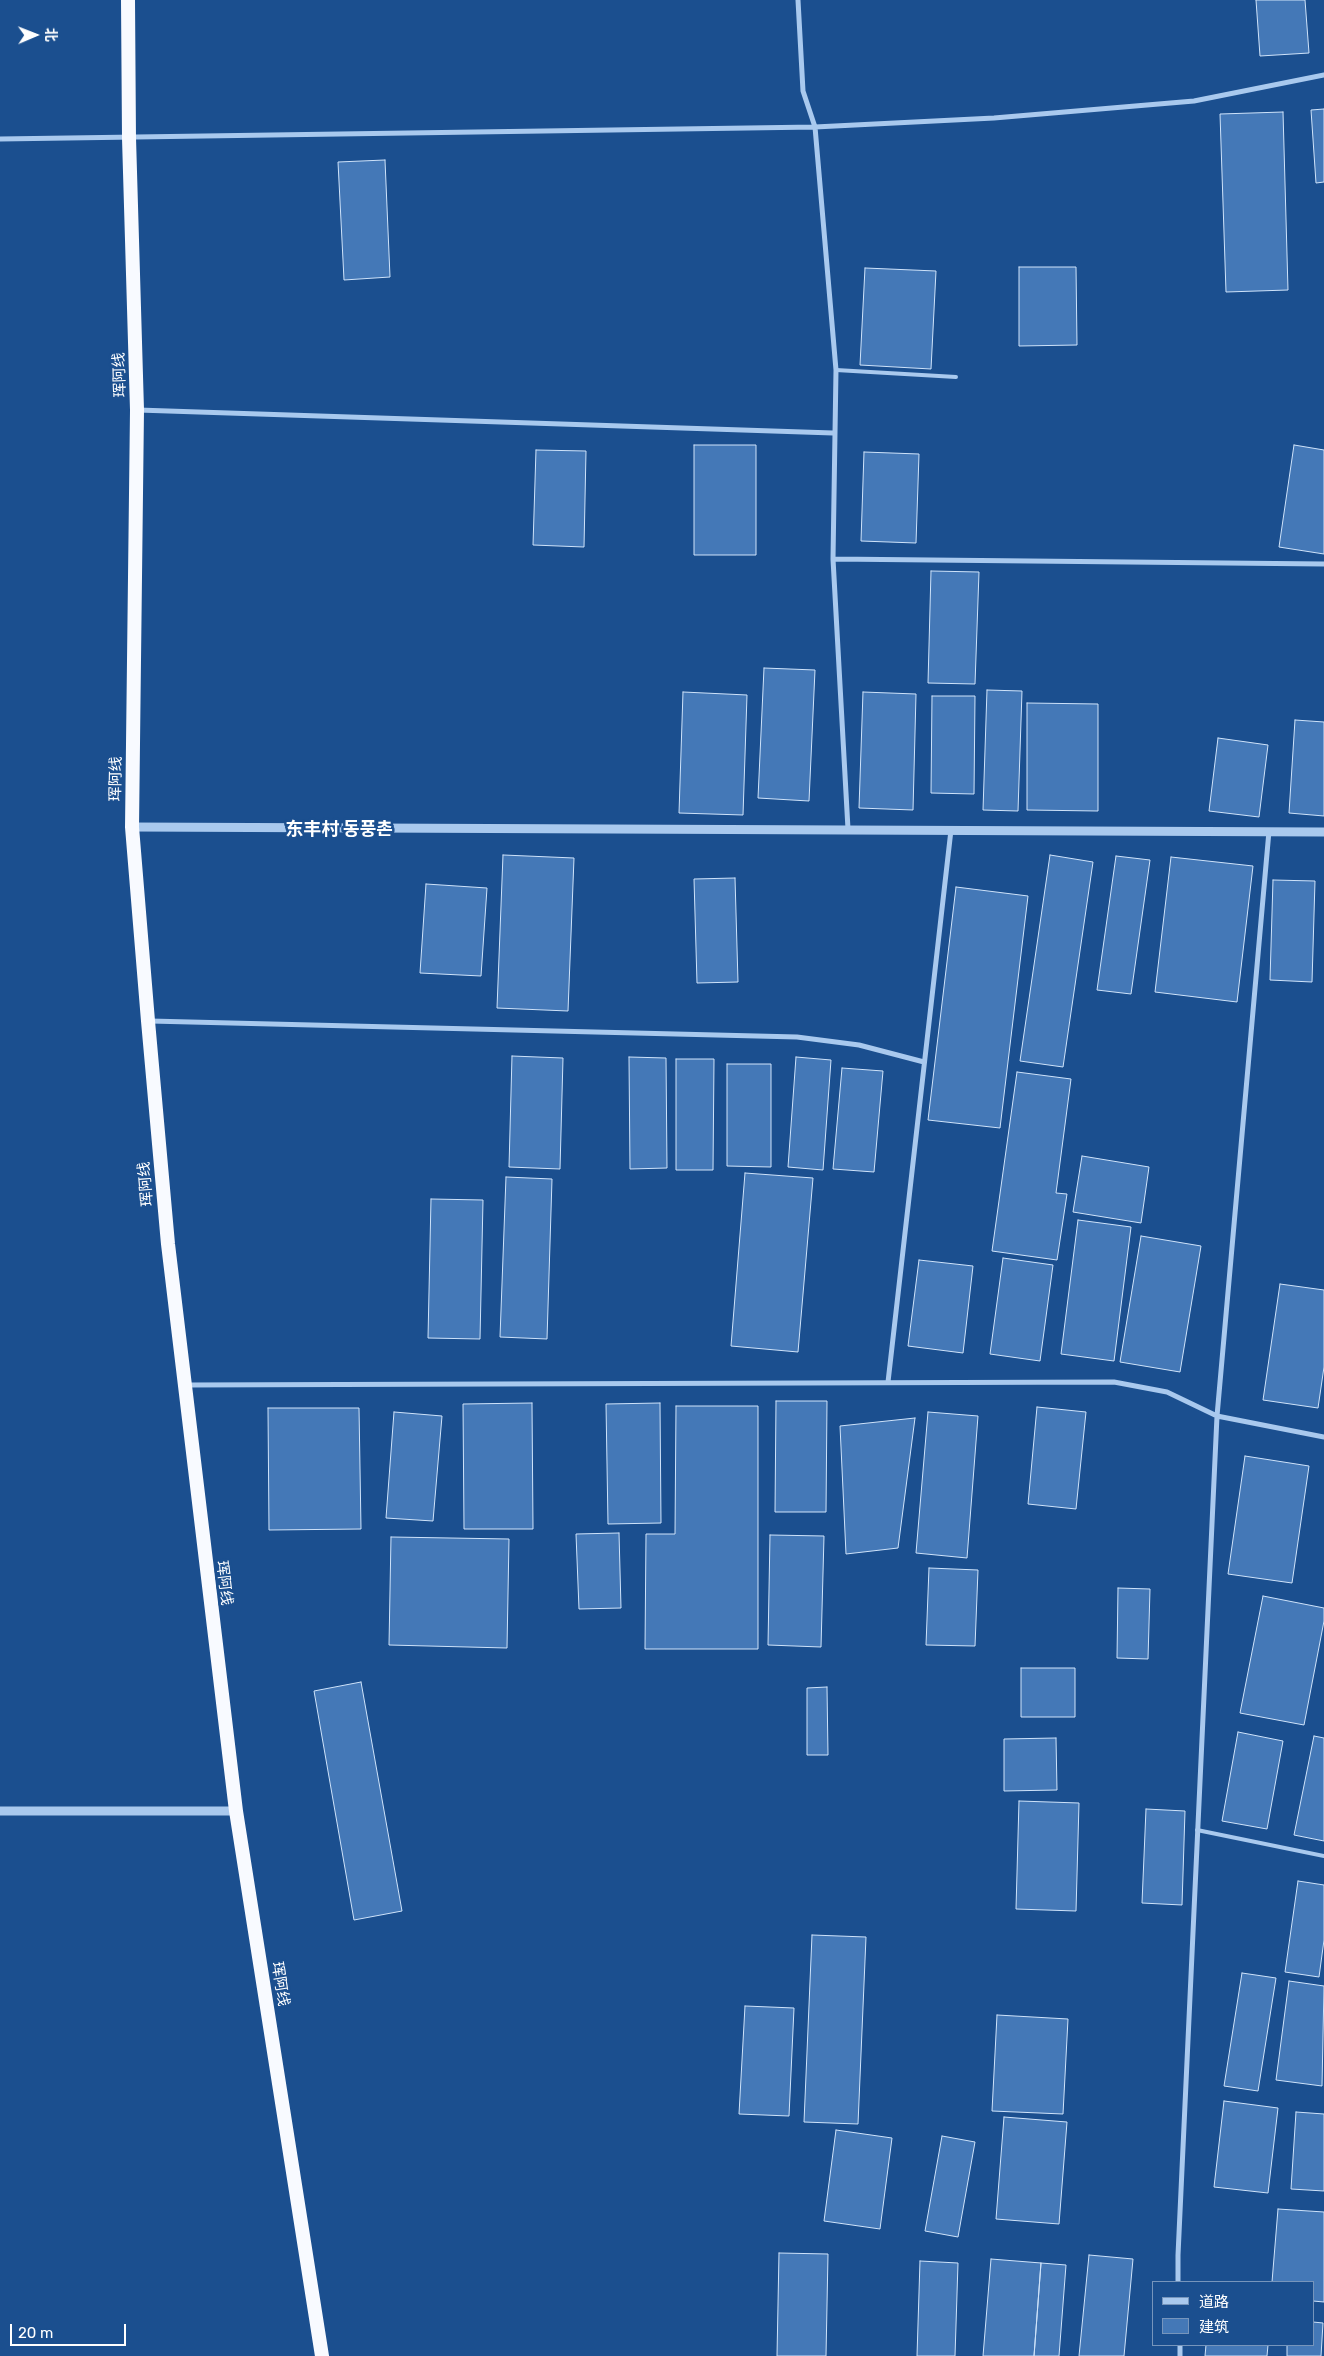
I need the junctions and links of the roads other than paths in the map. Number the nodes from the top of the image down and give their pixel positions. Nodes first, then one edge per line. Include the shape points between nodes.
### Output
1 (128, 0) edge
2 (798, 0) edge
3 (1324, 75) edge
4 (815, 127) junction
5 (128, 138) junction
6 (0, 139) edge
7 (836, 370) junction
8 (956, 377) dead end
9 (137, 410) junction
10 (833, 433) junction
11 (833, 559) junction
12 (1324, 564) edge
13 (132, 827) junction
14 (848, 829) junction
15 (951, 829) junction
16 (1269, 832) junction
17 (1324, 832) edge
18 (148, 1021) junction
19 (924, 1062) junction
20 (888, 1382) junction
21 (184, 1385) junction
22 (1217, 1416) junction
23 (1324, 1437) edge
24 (0, 1811) edge
25 (236, 1811) junction
26 (1197, 1830) junction
27 (1324, 1856) edge
28 (1178, 2281) edge
29 (322, 2356) edge

1 - 5 highway, 珲阿线
2 - 4 street via 803,91
3 - 4 street via 1194,100 994,118
4 - 5 street
4 - 7 street
5 - 6 street
5 - 9 highway, 珲阿线
7 - 8 lane
7 - 10 street
9 - 10 street
9 - 13 highway, 珲阿线
10 - 11 street
11 - 12 street
11 - 14 street
13 - 14 street
13 - 18 highway, 珲阿线
14 - 15 street
15 - 16 street
15 - 19 street
16 - 17 street
16 - 22 street
18 - 19 street via 797,1037 859,1045
18 - 21 highway, 珲阿线
19 - 20 street
20 - 21 street
20 - 22 street via 1114,1382 1168,1392
21 - 25 highway, 珲阿线
22 - 23 street
22 - 26 street
24 - 25 street
25 - 29 highway, 珲阿线
26 - 27 lane
26 - 28 street

